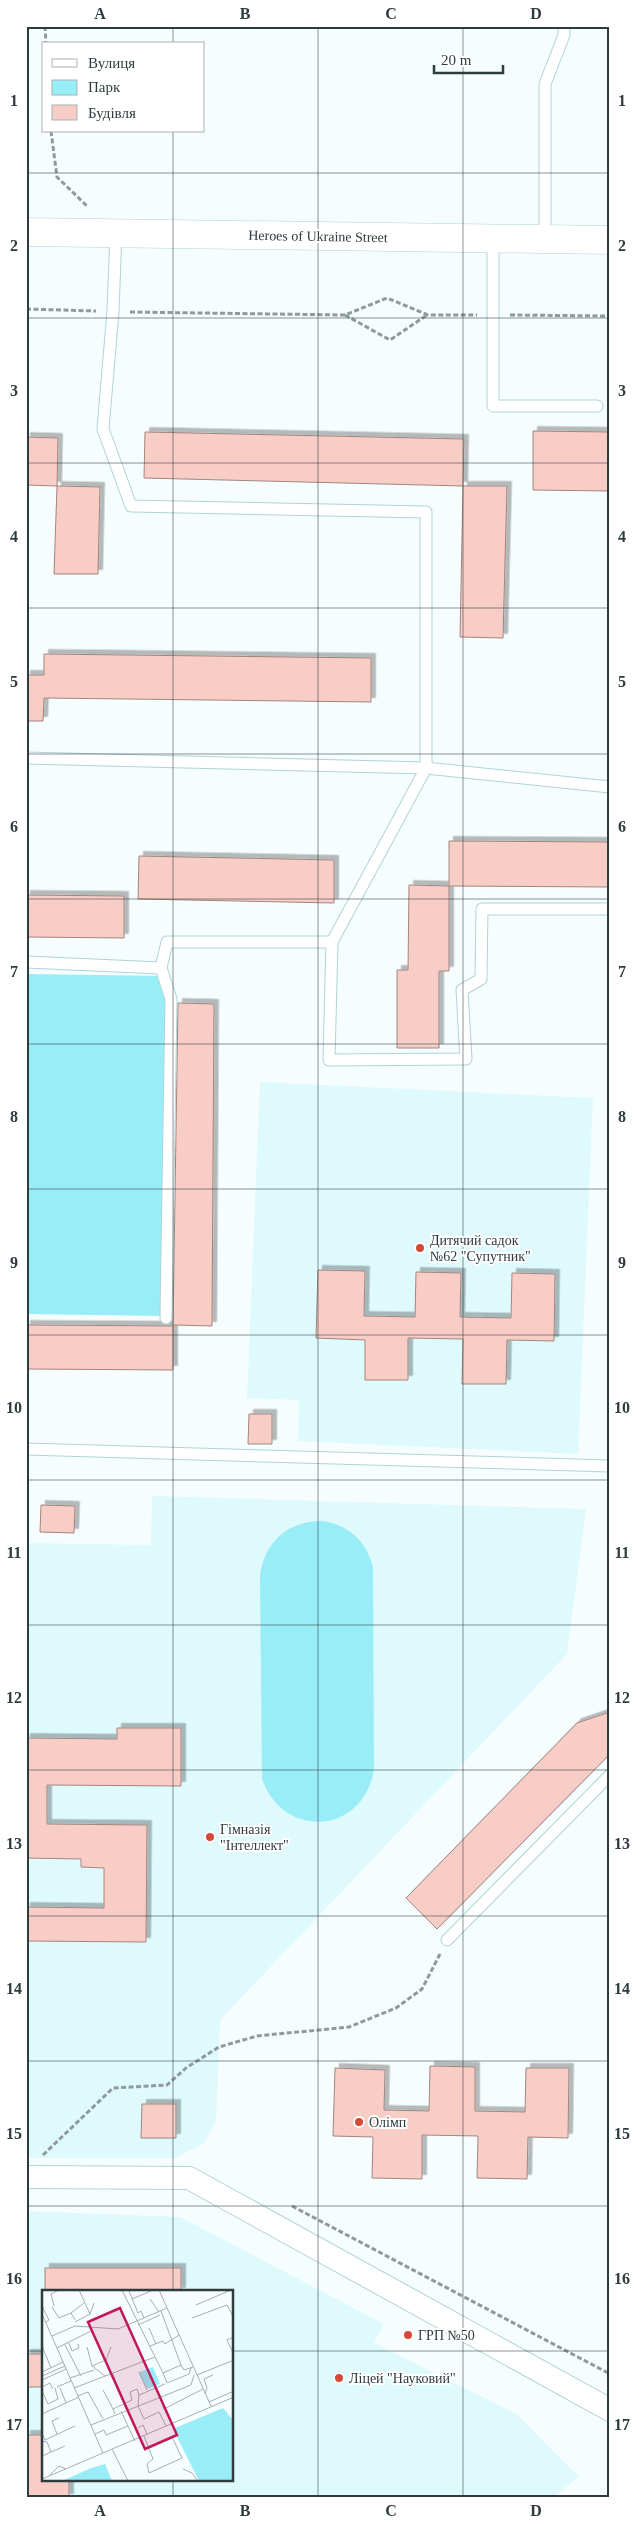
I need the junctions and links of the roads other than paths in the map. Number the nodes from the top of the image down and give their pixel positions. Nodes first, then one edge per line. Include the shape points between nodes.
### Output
1 (564, 26) edge
2 (26, 232) edge
3 (116, 233) junction
4 (493, 238) junction
5 (545, 239) junction
6 (610, 240) edge
7 (597, 406) dead end
8 (26, 758) edge
9 (426, 768) junction
10 (610, 787) edge
11 (610, 909) edge
12 (332, 942) junction
13 (26, 962) edge
14 (161, 968) junction
15 (166, 1318) dead end
16 (26, 1449) edge
17 (610, 1466) edge
18 (610, 1775) edge
19 (447, 1940) road end
20 (26, 2177) edge
21 (608, 2406) edge

1 - 5 lane via 564,35 545,84
2 - 3 main road, Heroes of Ukraine Street
3 - 4 main road, Heroes of Ukraine Street
3 - 9 lane via 103,429 131,506 426,512
4 - 5 main road, Heroes of Ukraine Street
4 - 7 lane via 493,406
5 - 6 main road, Heroes of Ukraine Street
8 - 9 lane
9 - 10 lane
9 - 12 lane
11 - 12 lane via 482,909 481,979 462,990 466,1059 328,1060
12 - 14 lane via 166,942
13 - 14 lane
14 - 15 lane via 171,999
16 - 17 lane
18 - 19 lane
20 - 21 street via 190,2178

